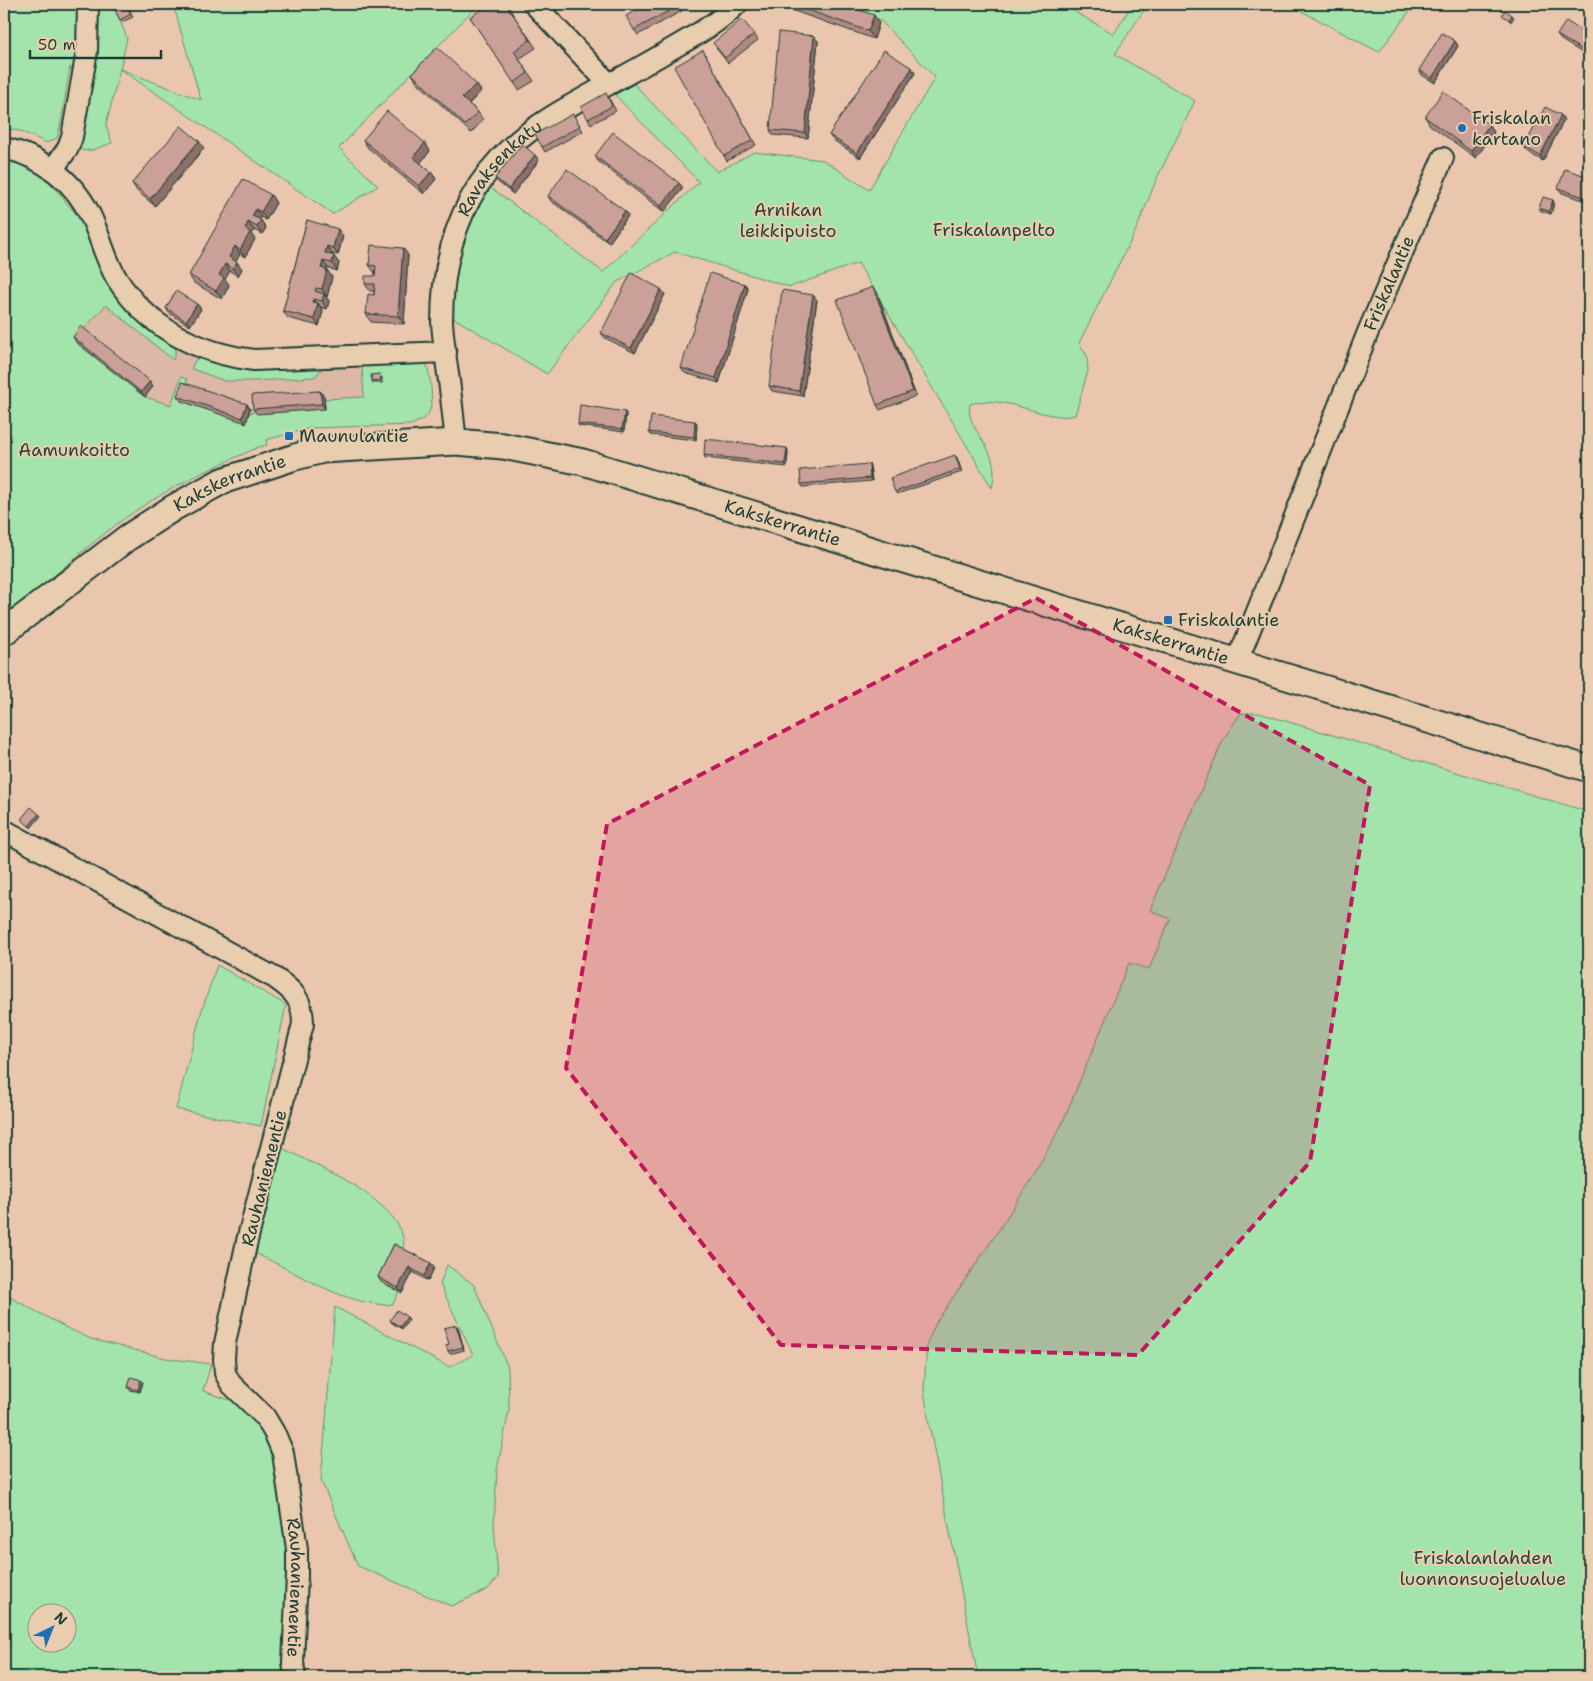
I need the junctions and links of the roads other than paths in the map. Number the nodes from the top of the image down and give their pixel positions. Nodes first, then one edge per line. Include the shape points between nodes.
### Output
1 (88, 4) edge
2 (534, 4) edge
3 (737, 4) edge
4 (609, 84) junction
5 (4, 148) edge
6 (1443, 158) dead end
7 (53, 169) junction
8 (446, 352) junction
9 (456, 442) junction
10 (4, 632) edge
11 (1237, 662) junction
12 (1589, 769) edge
13 (4, 830) edge
14 (295, 1677) edge

1 - 7 street via 87,51 72,137
2 - 4 street
3 - 4 street, Ravaksenkatu via 723,18 698,34
4 - 8 street, Ravaksenkatu via 531,131 497,161 480,182 463,212 446,263 442,324
5 - 7 street via 35,158
6 - 11 street, Friskalantie via 1368,332
7 - 8 street via 85,205 116,278 129,295 158,324 210,352 254,360
8 - 9 street, Ravaksenkatu
9 - 10 main road, Kakskerrantie via 323,450 222,481 127,538
9 - 11 main road, Kakskerrantie via 503,446 583,462
11 - 12 main road, Kakskerrantie
13 - 14 street, Rauhaniementie via 275,978 296,996 303,1010 303,1024 247,1241 224,1359 225,1373 231,1384 265,1417 283,1453 296,1550

